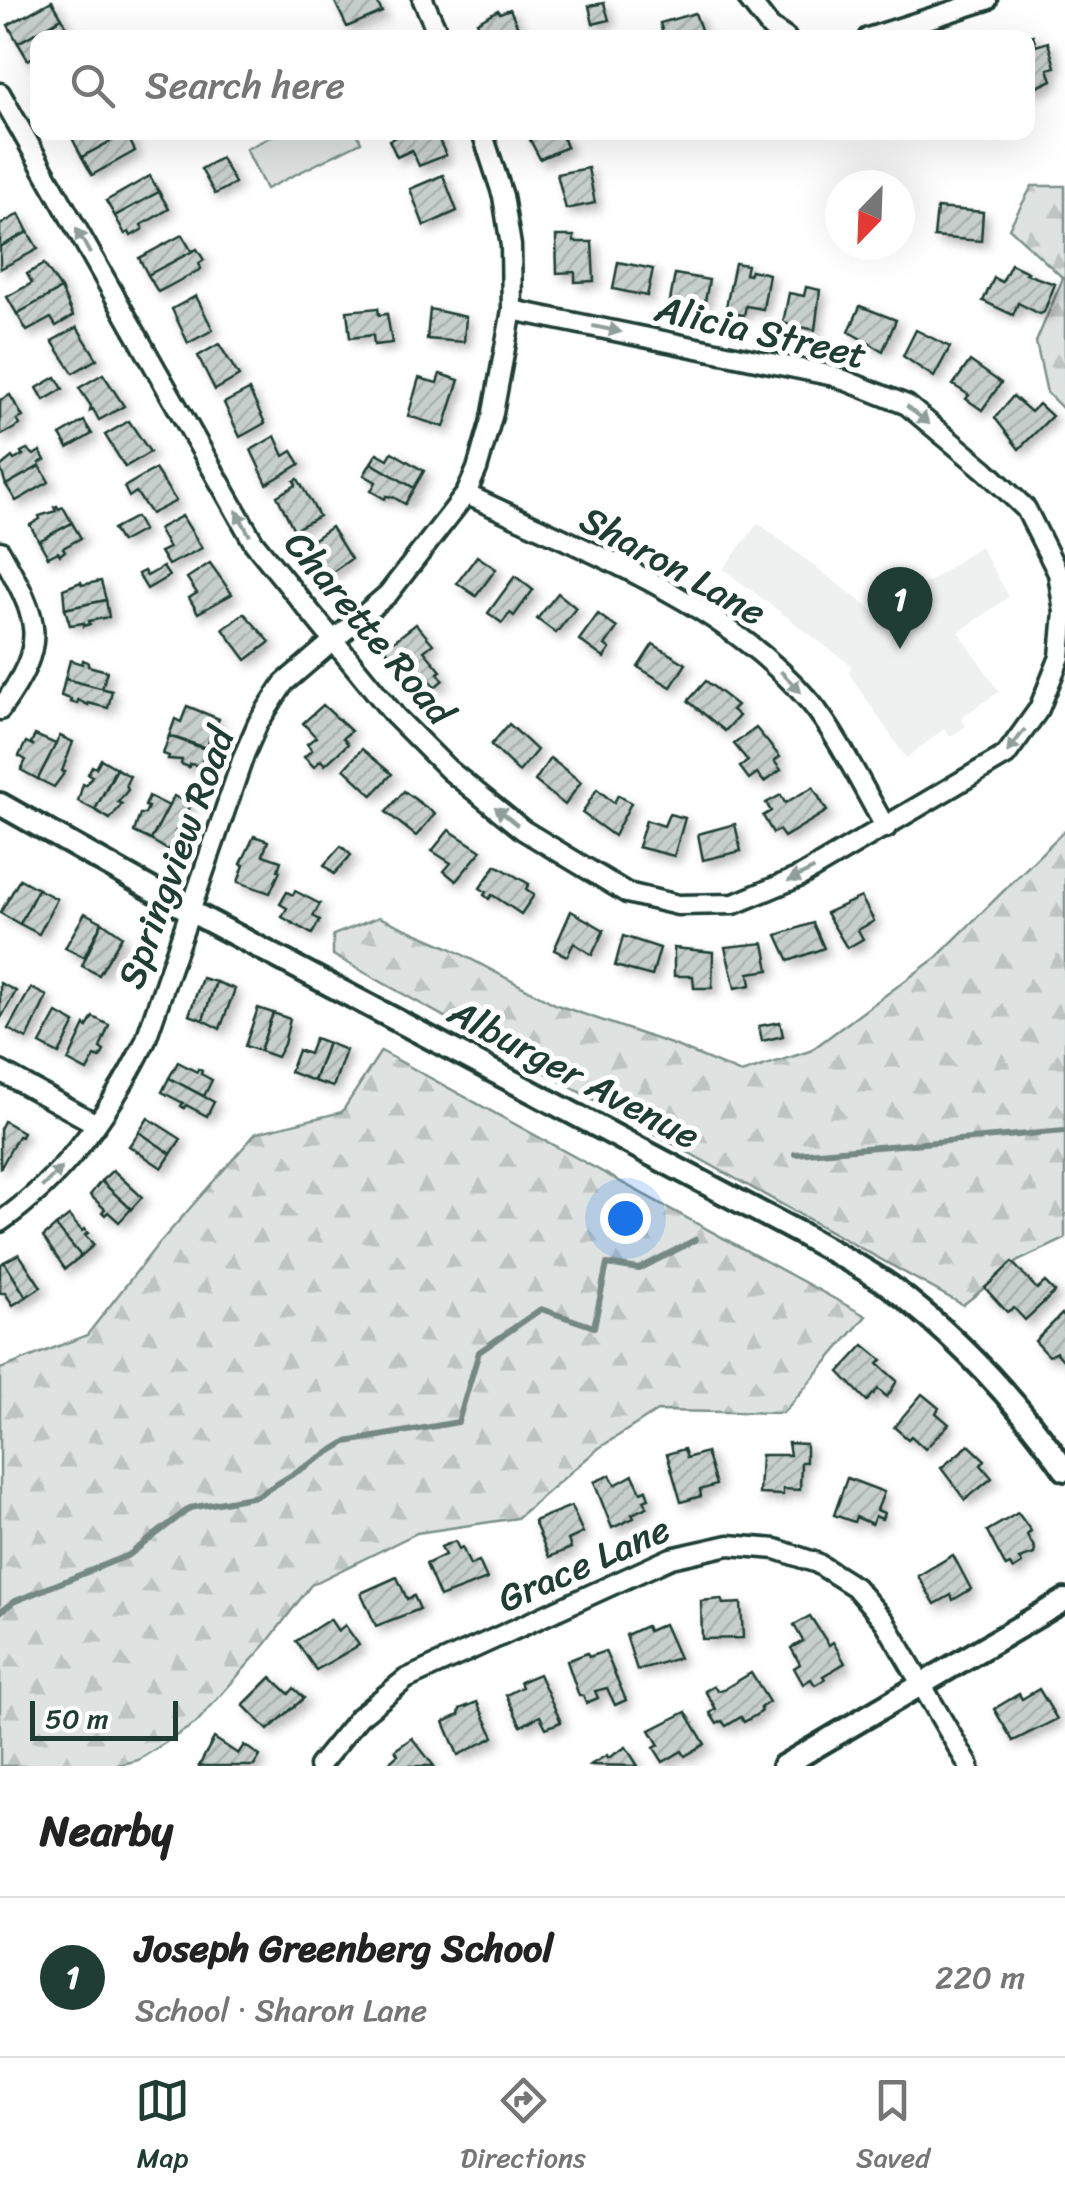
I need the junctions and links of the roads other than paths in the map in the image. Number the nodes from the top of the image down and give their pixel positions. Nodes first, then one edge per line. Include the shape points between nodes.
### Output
1 (423, 0) edge
2 (750, 0) edge
3 (987, 0) edge
4 (436, 30) edge
5 (777, 30) edge
6 (893, 30) edge
7 (0, 93) edge
8 (484, 140) edge
9 (512, 310) junction
10 (466, 494) junction
11 (0, 551) edge
12 (332, 641) junction
13 (0, 710) edge
14 (0, 804) edge
15 (886, 828) junction
16 (190, 911) junction
17 (0, 1072) edge
18 (96, 1124) junction
19 (0, 1222) edge
20 (1065, 1470) edge
21 (1065, 1600) edge
22 (921, 1684) junction
23 (319, 1766) edge
24 (783, 1766) edge
25 (969, 1766) edge

1 - 4 street
2 - 5 street
3 - 6 street
12 -> 7 street, Charette Road via 254,543
8 - 9 street, Springview Road via 506,213
9 - 10 street, Springview Road via 493,413
9 -> 15 street, Alicia Street via 834,376 907,405 1026,509 1058,573 1064,612 1060,656 1040,709 1006,754
10 - 12 street, Springview Road via 388,594
10 -> 15 street, Sharon Lane via 720,620 767,657 814,706
11 - 13 street via 36,626 29,662
15 -> 12 street, Charette Road via 734,904 678,905 627,892 523,830 448,770
12 - 16 street, Springview Road via 284,683 258,723
14 - 16 street, Alburger Avenue
16 - 18 street, Springview Road via 145,1042
16 - 20 street, Alburger Avenue via 887,1284 990,1374
17 - 18 street
19 -> 18 street, Springview Road via 70,1158
21 - 22 street
22 - 23 street, Grace Lane via 885,1622 855,1587 776,1548 730,1545 671,1558 406,1679 359,1717
22 - 24 street
22 - 25 street, Grace Lane

